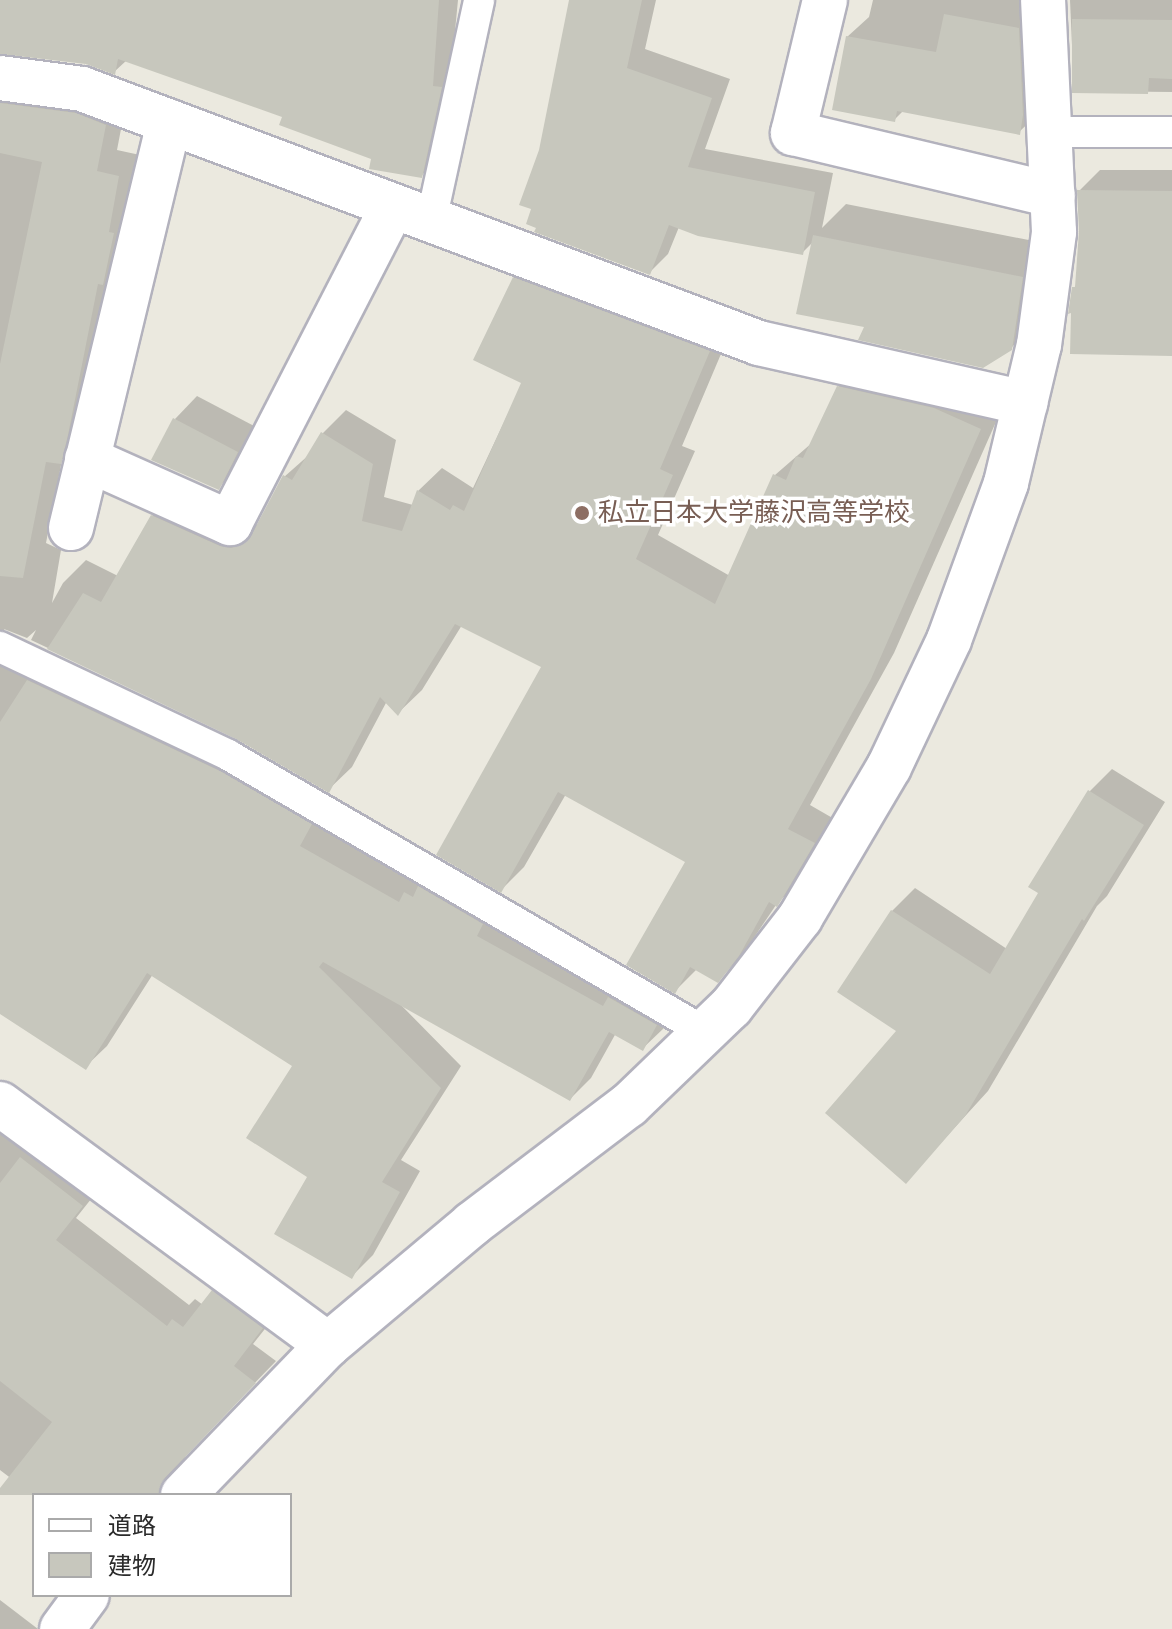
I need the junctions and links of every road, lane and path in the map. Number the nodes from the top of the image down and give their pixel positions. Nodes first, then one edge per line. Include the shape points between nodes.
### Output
1 (479, 0) edge
2 (825, 0) edge
3 (1043, 0) edge
4 (0, 78) edge
5 (169, 122) junction
6 (1051, 132) junction
7 (1172, 132) edge
8 (1053, 195) junction
9 (412, 214) junction
10 (1025, 403) junction
11 (87, 459) junction
12 (71, 528) dead end
13 (0, 647) edge
14 (705, 1032) junction
15 (0, 1104) edge
16 (328, 1345) junction
17 (185, 1493) edge
18 (86, 1597) edge
19 (62, 1629) edge

1 - 9 lane
2 - 8 street via 793,133
3 - 6 street
4 - 5 street via 82,89
5 - 9 street
5 - 11 street
6 - 7 lane
6 - 8 street
8 - 10 street via 1054,232 1039,345
9 - 10 street via 759,343
9 - 11 street via 230,523
10 - 14 street via 1006,483 949,640 889,767 800,918
11 - 12 street
13 - 14 lane via 228,755
14 - 16 street via 629,1105 472,1224
15 - 16 street
16 - 17 street
18 - 19 street

